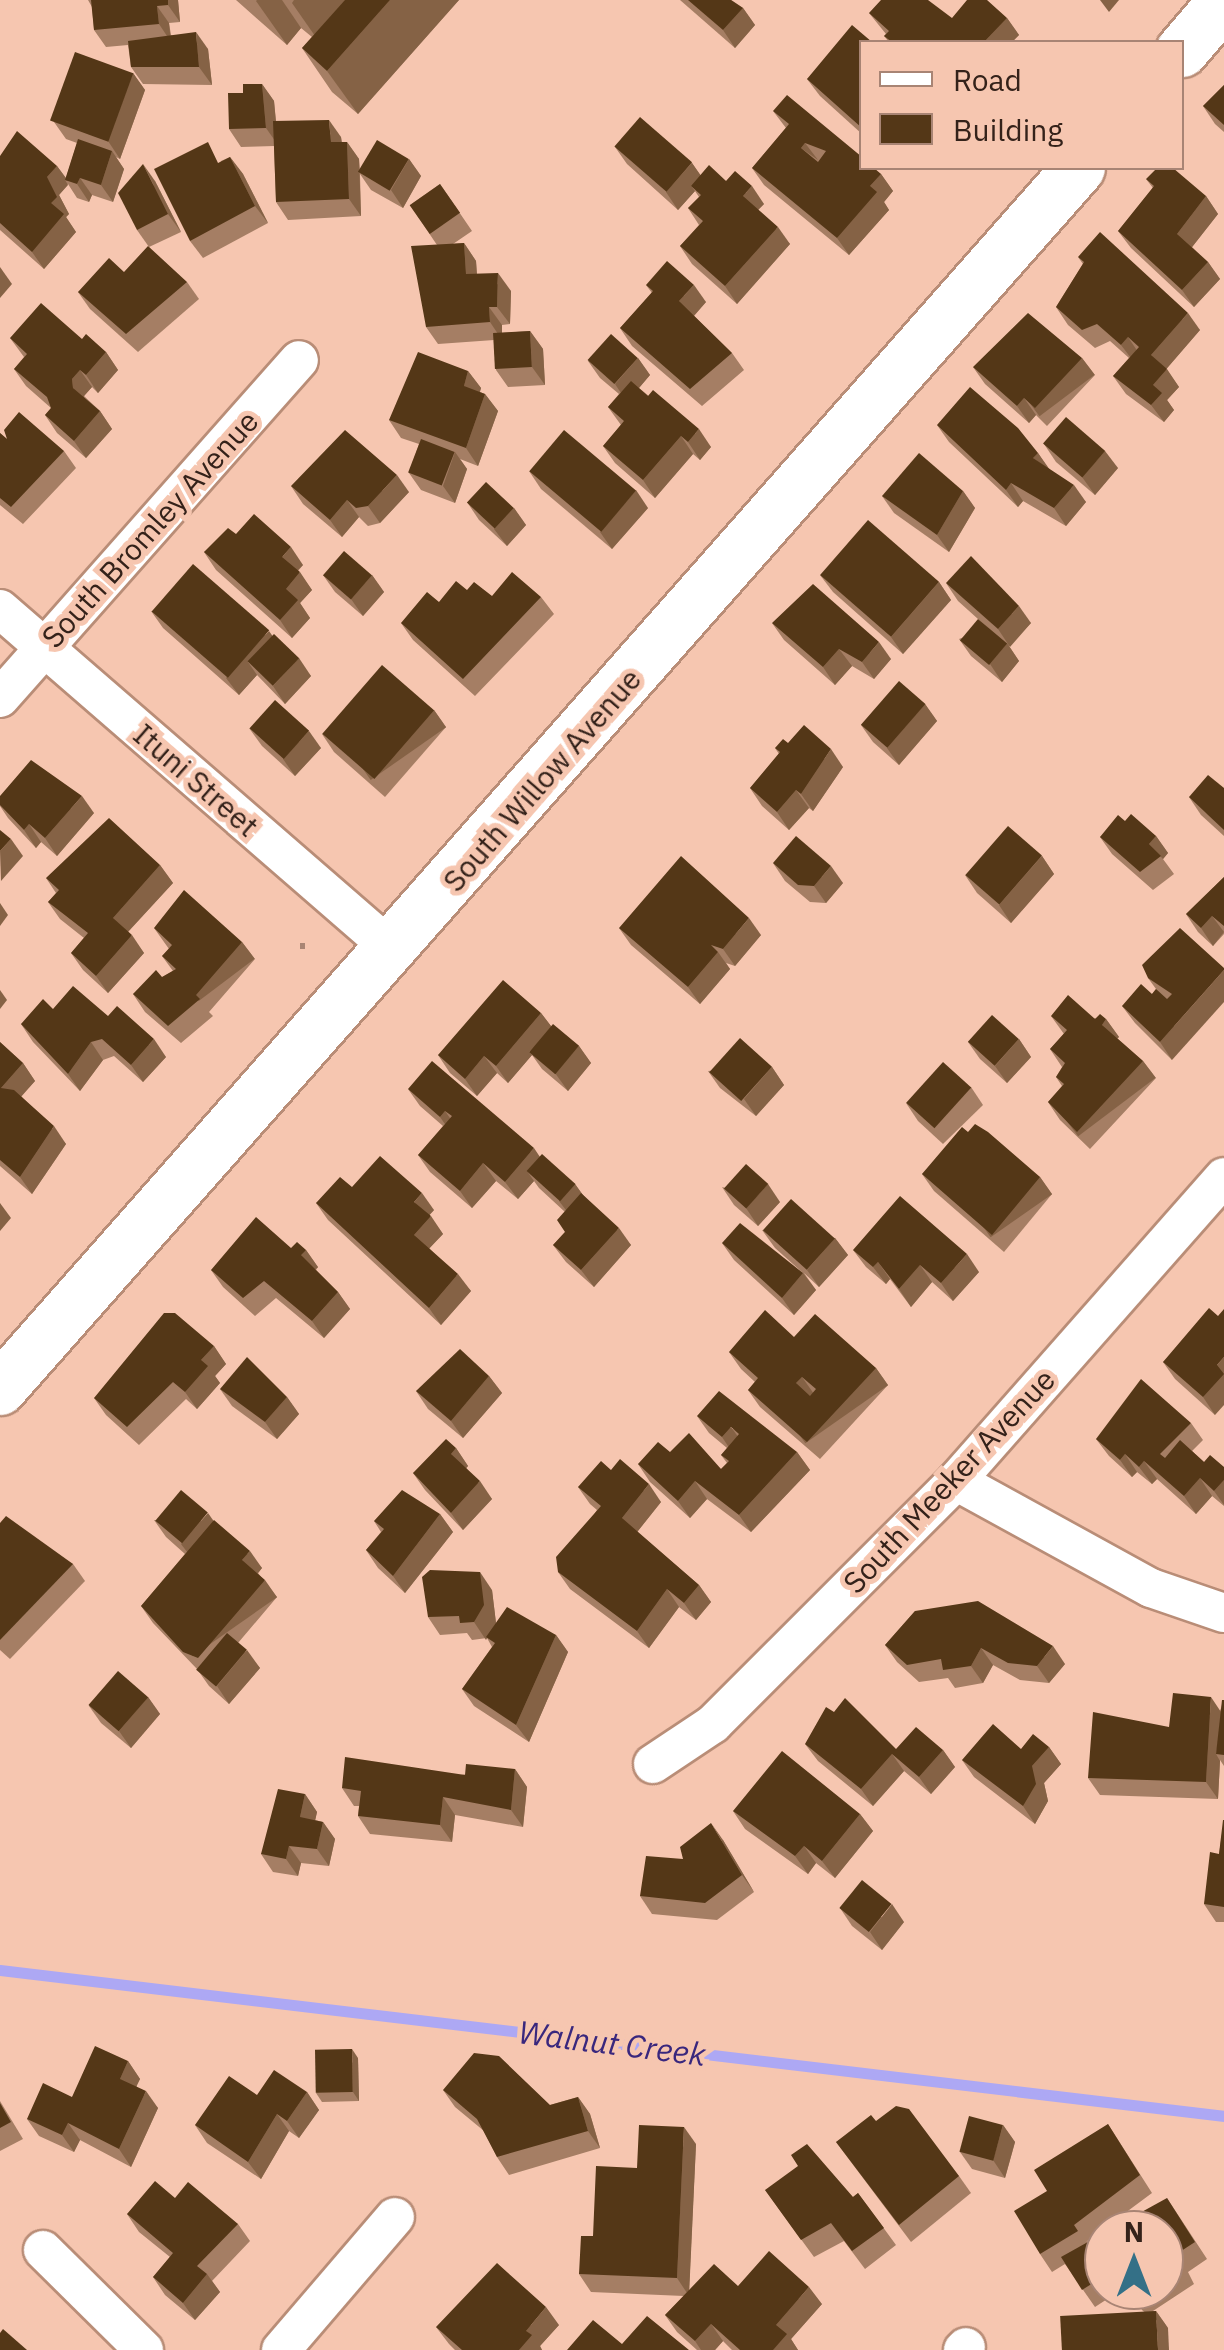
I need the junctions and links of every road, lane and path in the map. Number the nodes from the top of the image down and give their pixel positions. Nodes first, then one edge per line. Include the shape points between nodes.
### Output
1 (1224, 2) edge
2 (1184, 48) edge
3 (1077, 170) edge
4 (300, 360) dead end
5 (0, 609) edge
6 (44, 649) junction
7 (0, 698) edge
8 (300, 946) dead end
9 (312, 946) dead end
10 (393, 950) junction
11 (1224, 1177) edge
12 (0, 1389) edge
13 (956, 1481) junction
14 (1224, 1613) edge
15 (654, 1764) dead end
16 (395, 2217) dead end
17 (43, 2250) dead end
18 (144, 2350) edge
19 (280, 2350) edge

1 - 2 street
3 - 10 street, South Willow Avenue
4 - 6 street, South Bromley Avenue
5 - 6 street, Ituni Street
6 - 7 street, South Bromley Avenue
6 - 10 street, Ituni Street
8 - 9 path
10 - 12 street, South Willow Avenue
11 - 13 street, South Meeker Avenue
13 - 14 street via 1150,1588
13 - 15 street, South Meeker Avenue via 713,1724
16 - 19 street
17 - 18 street

